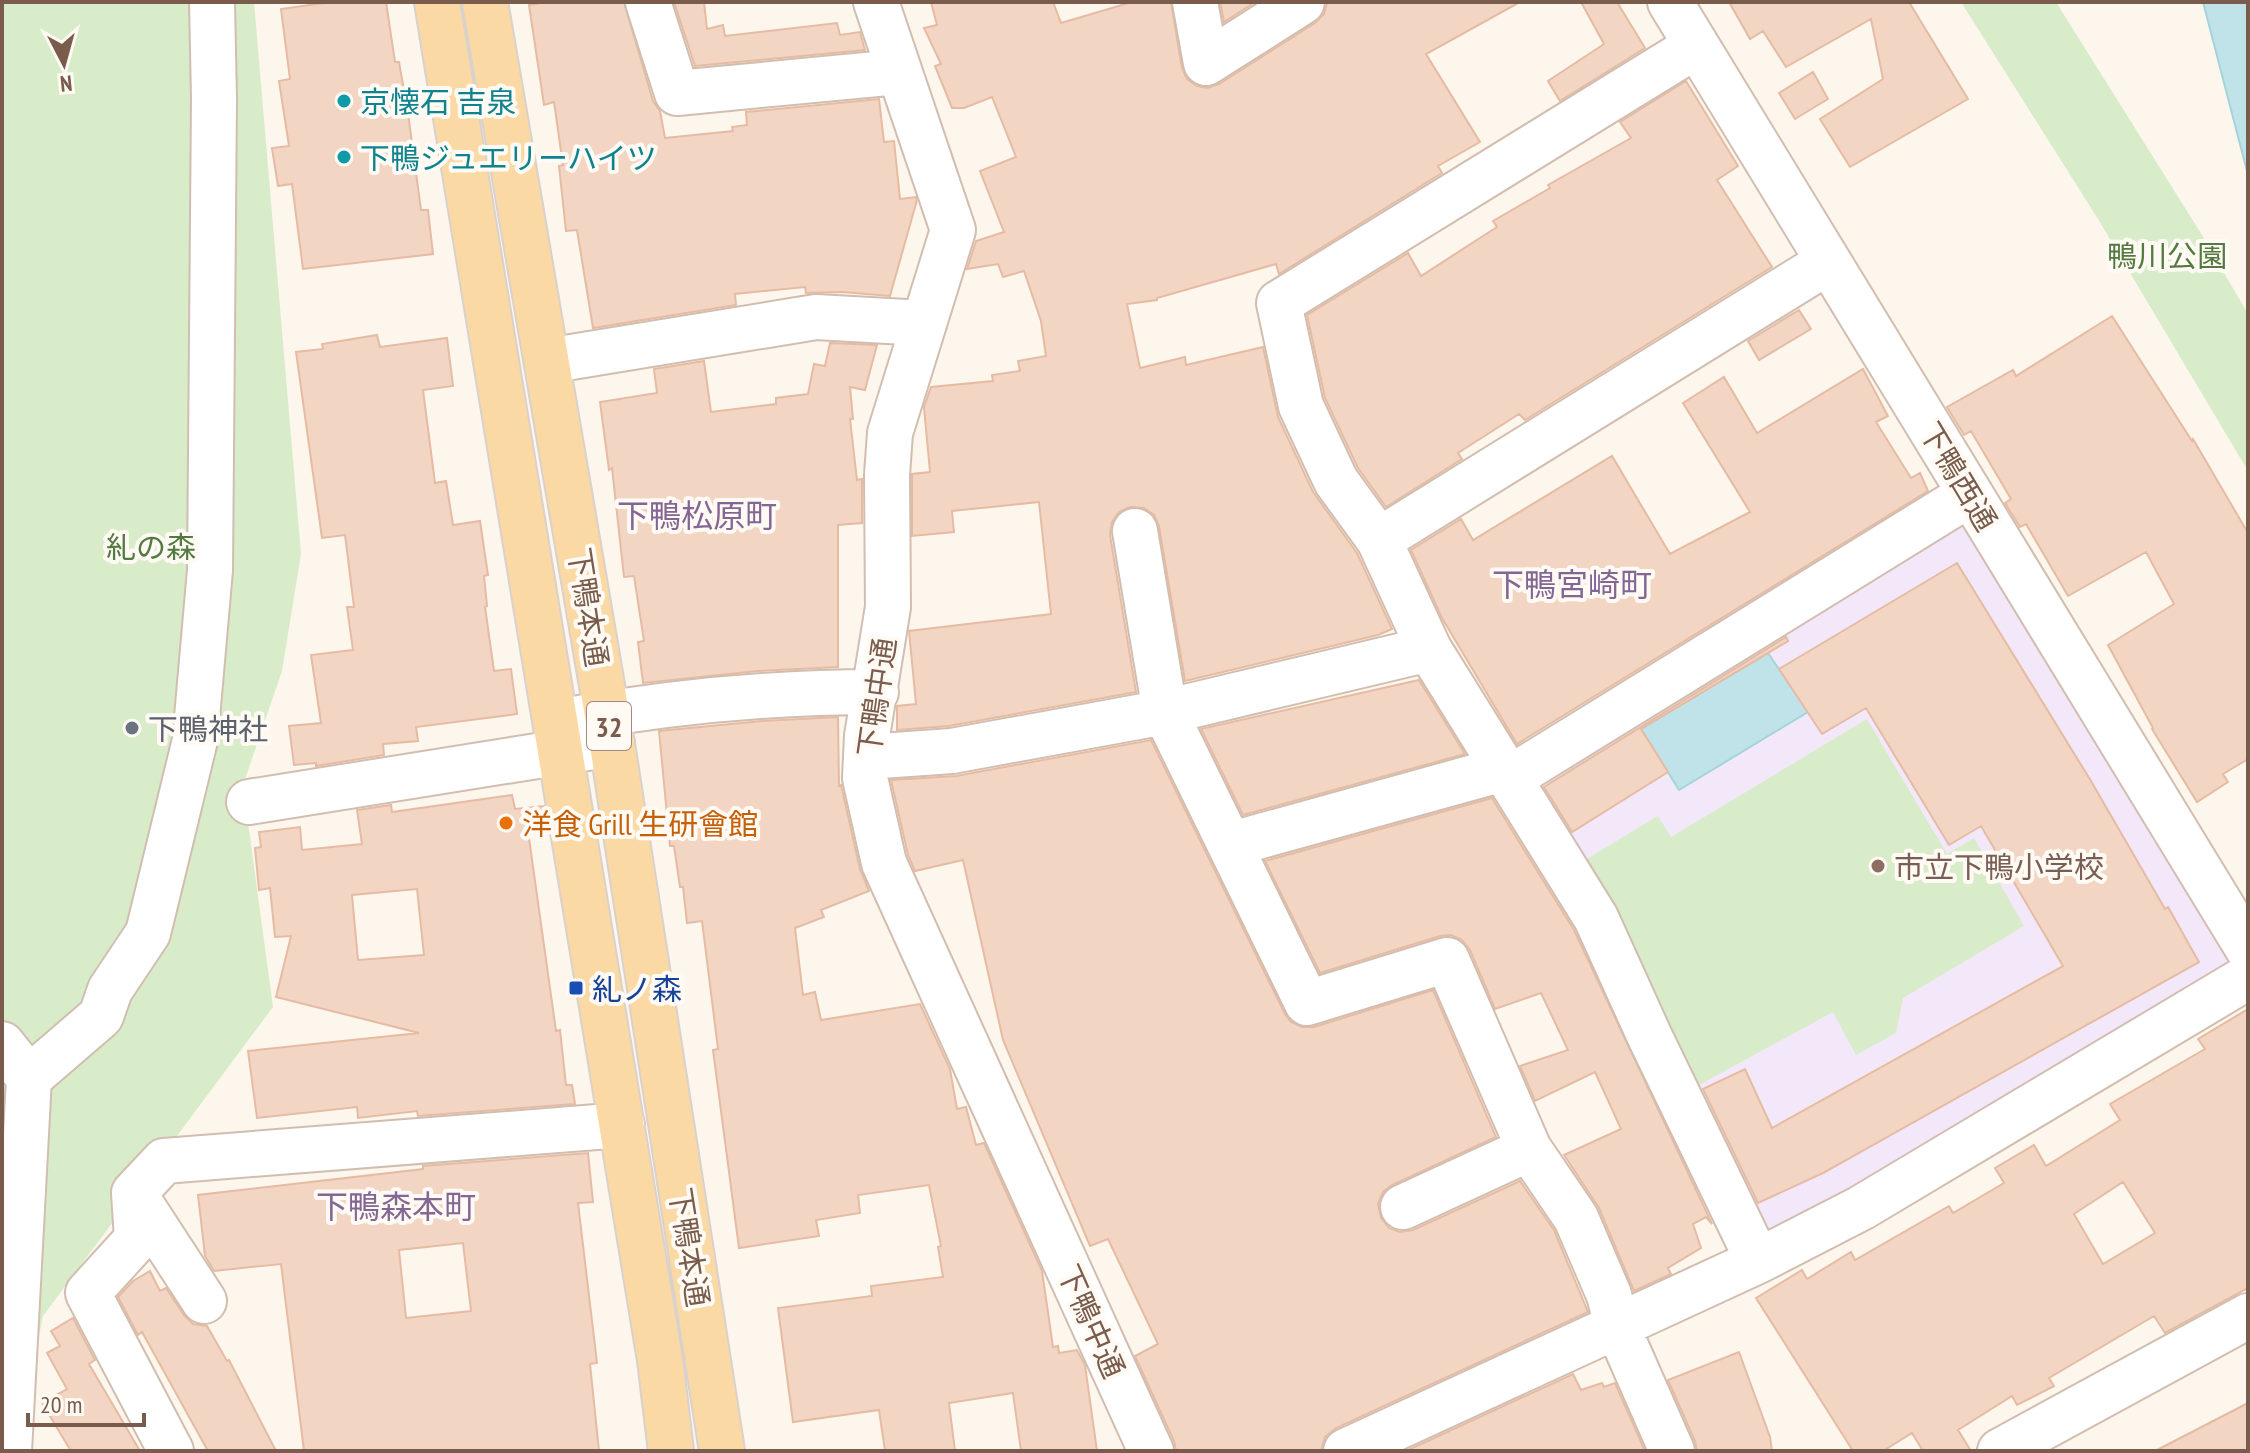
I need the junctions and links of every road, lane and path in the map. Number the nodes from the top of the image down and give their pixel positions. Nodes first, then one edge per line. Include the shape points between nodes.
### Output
1 (212, 2) edge
2 (437, 2) edge
3 (648, 2) edge
4 (876, 2) edge
5 (1195, 2) edge
6 (1302, 2) edge
7 (1670, 2) edge
8 (489, 3) edge
9 (1696, 46) junction
10 (898, 72) junction
11 (1828, 262) junction
12 (924, 323) junction
13 (547, 361) junction
14 (1970, 494) junction
15 (1135, 531) dead end
16 (1379, 540) junction
17 (1429, 649) junction
18 (876, 692) junction
19 (1165, 712) junction
20 (609, 729) junction
21 (559, 737) junction
22 (866, 757) junction
23 (1506, 774) junction
24 (249, 802) dead end
25 (1232, 844) junction
26 (2248, 949) edge
27 (2248, 977) edge
28 (2, 1044) edge
29 (29, 1078) junction
30 (622, 1125) junction
31 (1529, 1149) junction
32 (134, 1193) junction
33 (1403, 1207) dead end
34 (1758, 1261) junction
35 (204, 1301) dead end
36 (2248, 1316) edge
37 (1617, 1326) junction
38 (9, 1451) edge
39 (171, 1451) edge
40 (671, 1451) edge
41 (722, 1451) edge
42 (1151, 1451) edge
43 (1346, 1451) edge
44 (1672, 1451) edge
45 (2000, 1451) edge

1 - 29 street via 210,570 195,740 148,933 110,990 101,1016
2 - 21 main road, 下鴨本通 / 32
3 - 10 street via 677,93
4 - 10 street, 下鴨中通
5 - 6 street via 1206,63
7 - 9 street, 下鴨西通
8 - 13 main road, 下鴨本通 / 32
9 - 11 street, 下鴨西通
9 - 16 street via 1279,303 1301,406 1336,481
10 - 12 street, 下鴨中通 via 953,230
11 - 14 street, 下鴨西通
11 - 16 street
12 - 13 street via 816,317
12 - 18 street, 下鴨中通 via 890,433 888,607
13 - 20 main road, 下鴨本通 / 32
14 - 23 street
14 - 26 street, 下鴨西通
15 - 19 street
16 - 17 street
17 - 19 street
17 - 23 street
18 - 20 street via 748,698
18 - 22 street, 下鴨中通
19 - 22 street via 952,751
19 - 25 street
20 - 21 street
20 - 41 main road, 下鴨本通 / 32
21 - 24 street
21 - 30 main road, 下鴨本通 / 32
22 - 42 street, 下鴨中通 via 865,778 884,863
23 - 25 street
23 - 34 street via 1596,918
25 - 31 street via 1307,1003 1447,960
27 - 34 street via 1861,1208
28 - 29 street
29 - 38 street
30 - 32 street via 164,1161
30 - 40 main road, 下鴨本通 / 32
31 - 33 street
31 - 37 street via 1576,1218
32 - 35 street
32 - 39 street via 137,1239 88,1293
34 - 37 street
36 - 45 street
37 - 43 street
37 - 44 street

